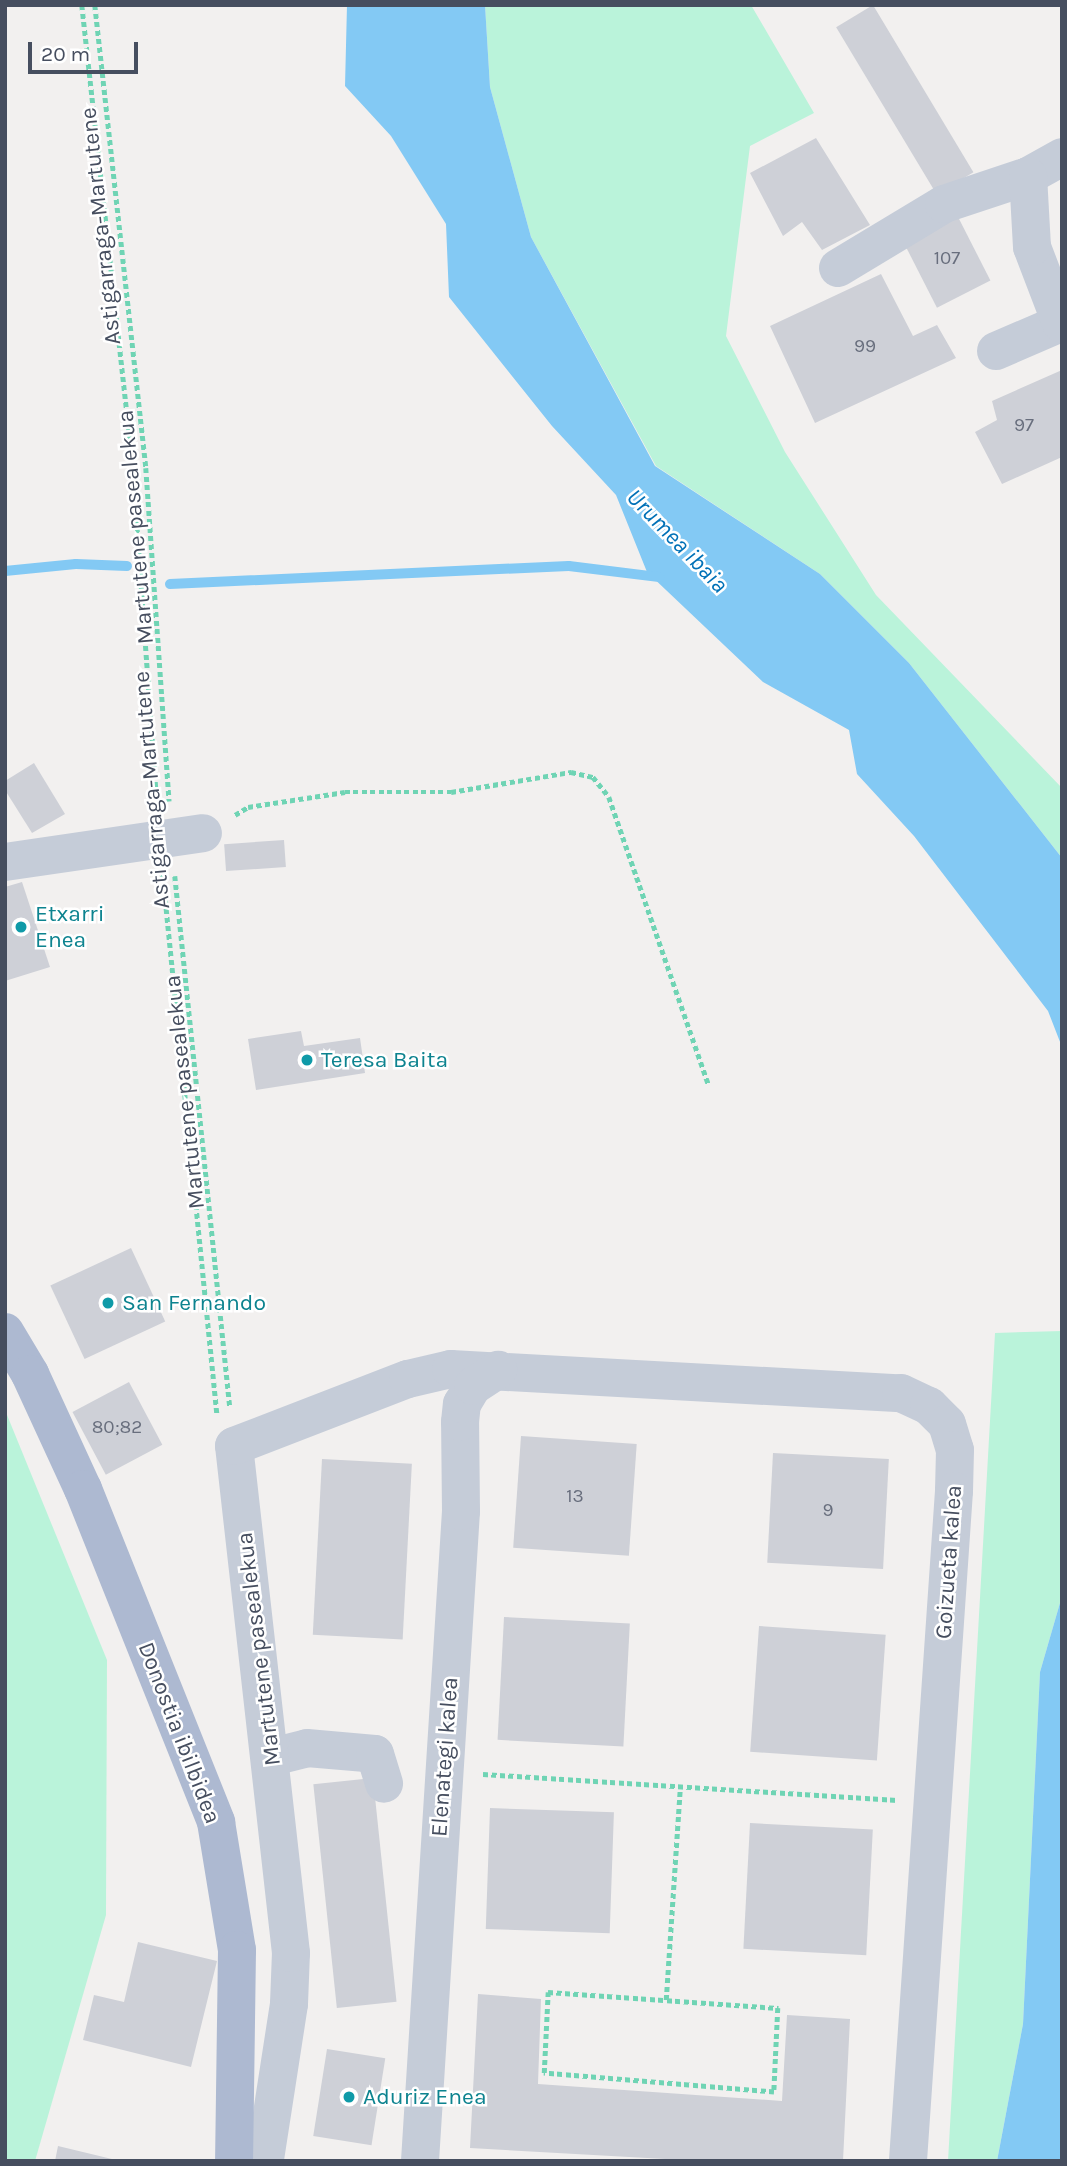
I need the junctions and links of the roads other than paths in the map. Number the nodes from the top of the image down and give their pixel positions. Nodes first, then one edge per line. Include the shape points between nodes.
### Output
1 (1062, 157) edge
2 (1028, 176) junction
3 (838, 268) dead end
4 (996, 351) dead end
5 (178, 835) road end
6 (5, 862) edge
7 (5, 1332) edge
8 (498, 1370) junction
9 (234, 1446) joint
10 (272, 1757) junction
11 (384, 1784) dead end
12 (257, 2160) edge
13 (420, 2161) edge
14 (908, 2161) edge

1 - 2 street
2 - 3 street via 944,204
2 - 4 street via 1032,247 1061,323
5 - 6 street
7 - 12 main road, Donostia ibilbidea via 30,1374 83,1489 216,1822 237,1950
8 - 9 street, Goizueta kalea via 451,1369 408,1379
8 - 13 street, Elenategi kalea via 473,1386 461,1404 461,1511
8 - 14 street, Goizueta kalea via 901,1393 929,1406 947,1424 955,1450
9 - 10 street, Martutene pasealekua
10 - 11 street via 307,1748 375,1754
10 - 12 street, Martutene pasealekua via 291,1953 289,2004

